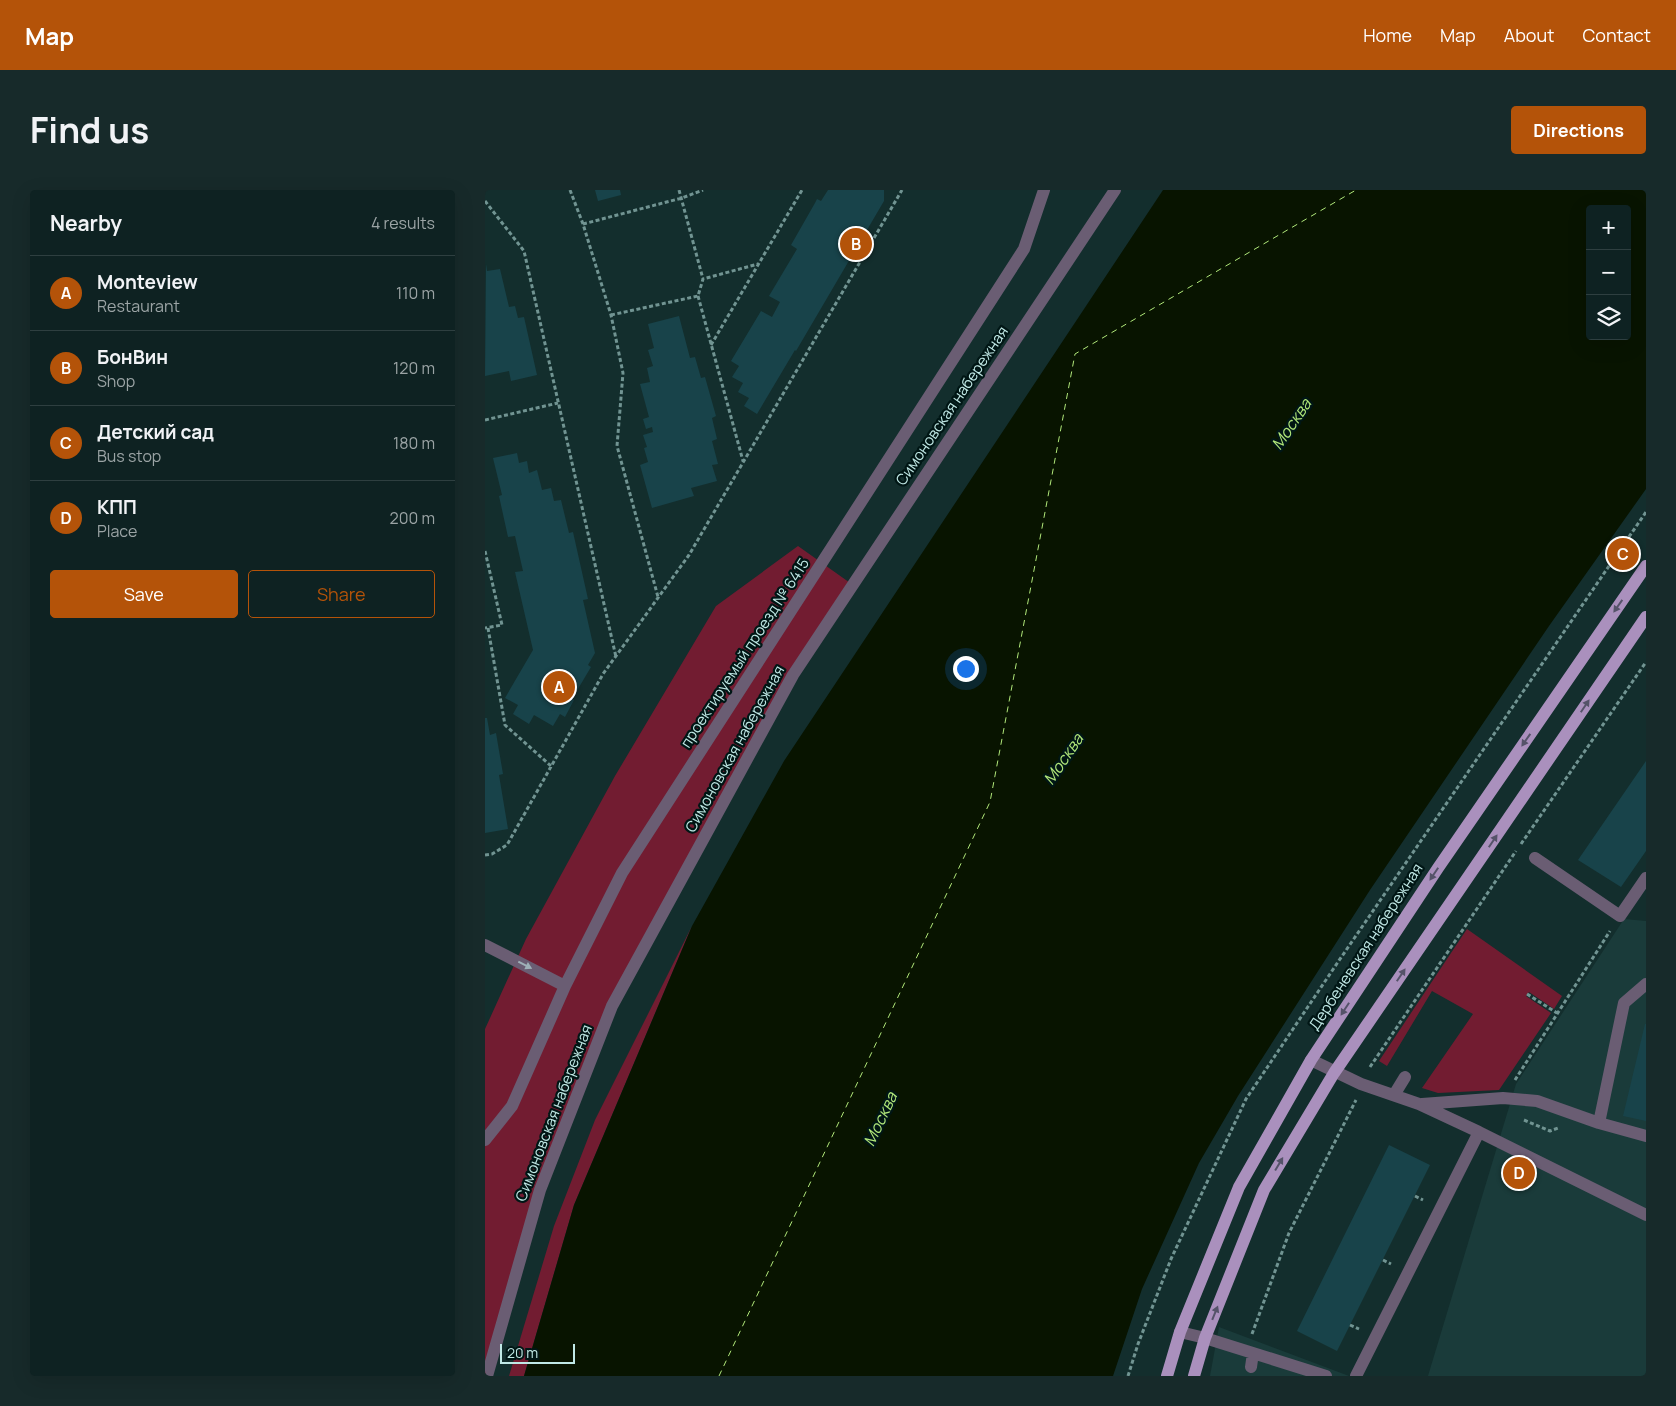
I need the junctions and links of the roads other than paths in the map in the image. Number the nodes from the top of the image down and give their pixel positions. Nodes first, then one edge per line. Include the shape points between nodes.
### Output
1 (1044, 190) edge
2 (1115, 190) edge
3 (1646, 566) edge
4 (1646, 617) edge
5 (1535, 858) dead end
6 (1646, 878) edge
7 (485, 945) edge
8 (1646, 984) edge
9 (565, 986) junction
10 (1311, 1060) junction
11 (1334, 1072) junction
12 (1405, 1077) dead end
13 (1394, 1095) junction
14 (1419, 1104) junction
15 (1599, 1123) junction
16 (1479, 1132) junction
17 (1646, 1136) edge
18 (485, 1140) edge
19 (1646, 1215) edge
20 (1180, 1332) junction
21 (1205, 1338) junction
22 (1249, 1352) junction
23 (1251, 1367) dead end
24 (487, 1376) edge
25 (1167, 1376) edge
26 (1194, 1376) edge
27 (1327, 1376) edge
28 (1356, 1376) edge

1 - 9 street, проектируемый проезд № 6415 via 1024,249 622,874
2 - 24 street, Симоновская набережная via 793,675 612,1006 540,1190
3 -> 10 main road, Дербеневская набережная via 1438,868
11 -> 4 main road
5 - 6 street via 1620,916
7 -> 9 street
8 - 15 street via 1624,1003
9 - 18 street, проектируемый проезд № 6415 via 512,1106
10 - 11 street
10 - 20 main road, Дербеневская набережная via 1239,1187
11 - 13 street
21 -> 11 main road via 1264,1190
12 - 13 street
13 - 14 street
14 - 15 street via 1503,1098 1537,1101
14 - 16 street
15 - 17 street
16 - 19 street
16 - 28 street
20 - 21 street
20 - 25 main road, Дербеневская набережная
21 - 22 street
21 - 26 main road
22 - 23 street
22 - 27 street

